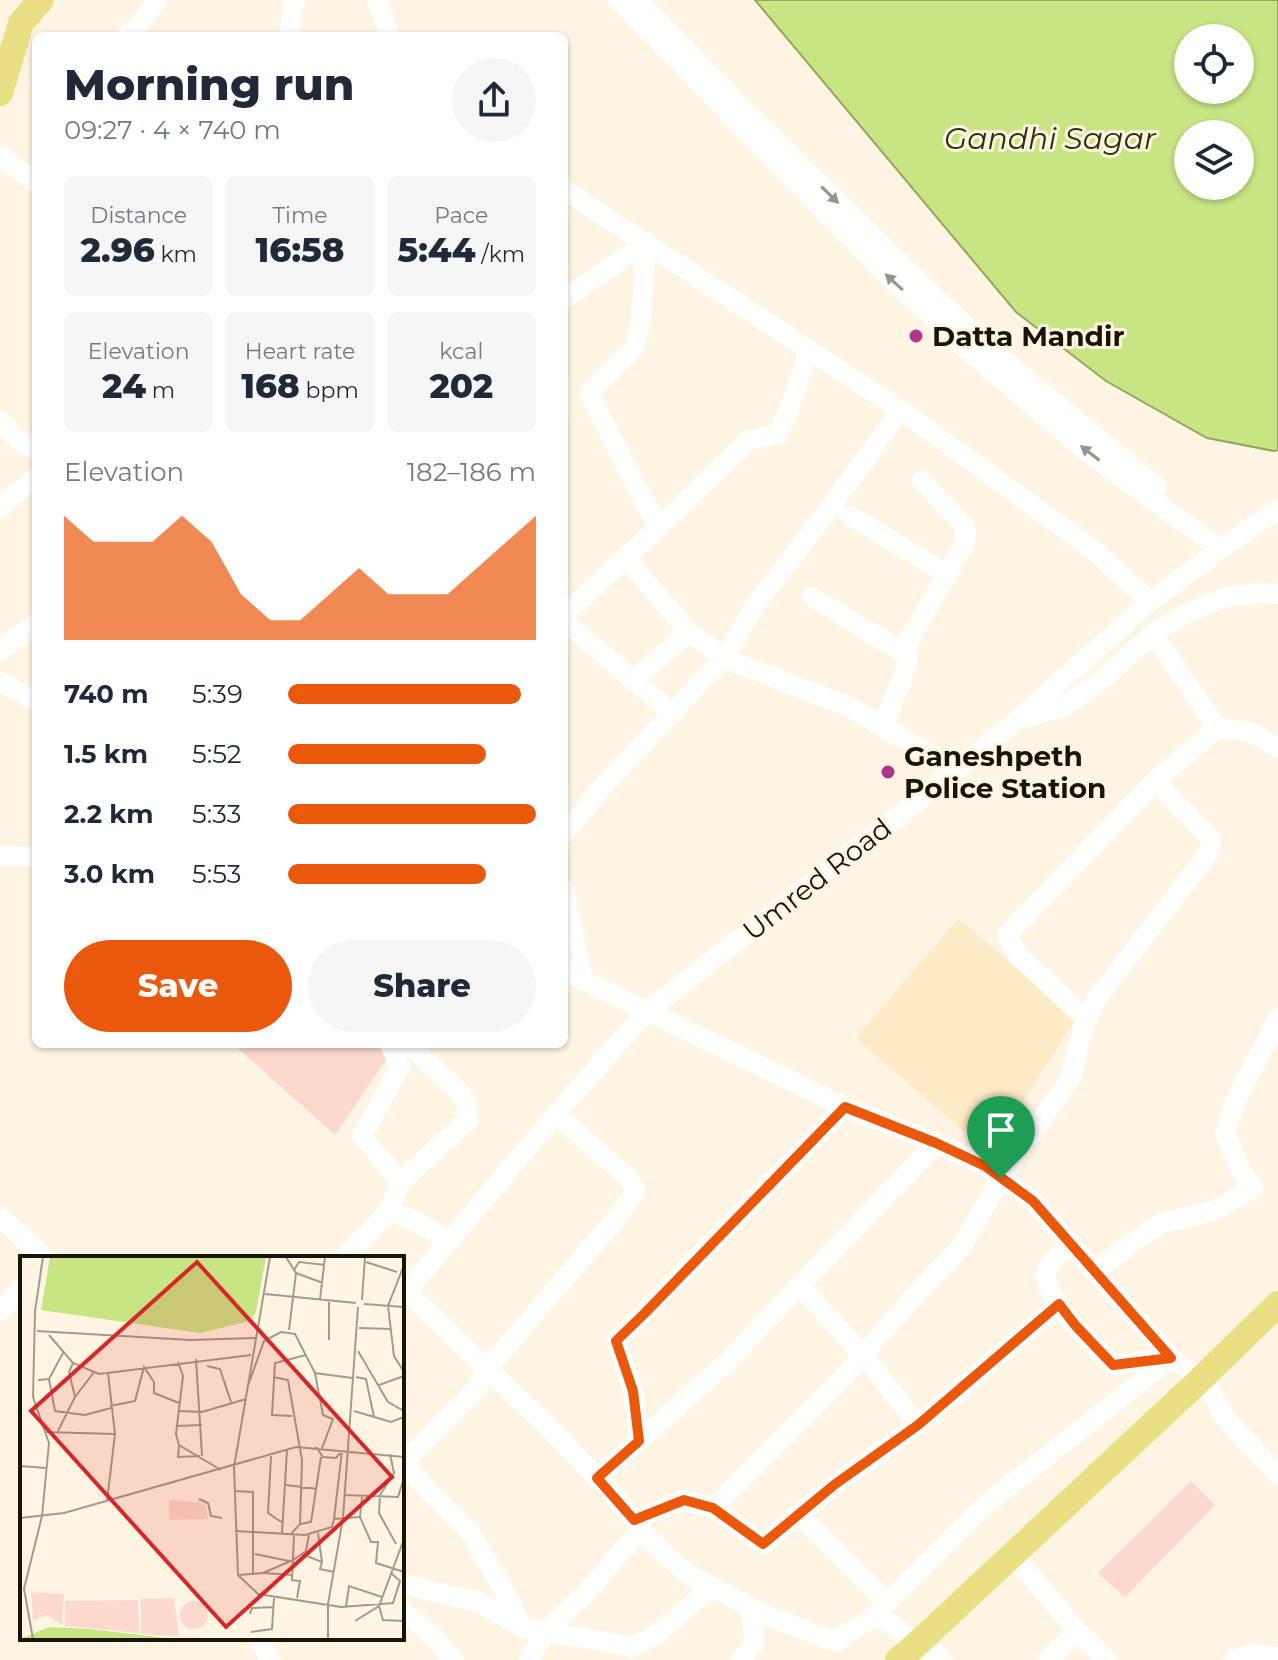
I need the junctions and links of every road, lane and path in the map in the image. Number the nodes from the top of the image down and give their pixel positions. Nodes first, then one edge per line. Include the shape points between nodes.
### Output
1 (24, 0) edge
2 (41, 0) edge
3 (157, 0) edge
4 (297, 0) edge
5 (377, 0) edge
6 (618, 0) edge
7 (638, 0) edge
8 (131, 32) edge
9 (289, 32) edge
10 (389, 32) edge
11 (0, 38) edge
12 (0, 93) edge
13 (0, 155) edge
14 (32, 180) edge
15 (568, 193) edge
16 (646, 242) junction
17 (568, 296) edge
18 (809, 352) junction
19 (901, 410) junction
20 (0, 421) edge
21 (32, 449) edge
22 (32, 480) edge
23 (922, 481) dead end
24 (0, 508) edge
25 (1278, 509) edge
26 (849, 515) dead end
27 (659, 527) junction
28 (1225, 546) junction
29 (625, 558) junction
30 (947, 574) junction
31 (1278, 594) edge
32 (812, 597) dead end
33 (1150, 602) junction
34 (568, 614) edge
35 (568, 622) edge
36 (32, 626) edge
37 (689, 632) junction
38 (1150, 636) junction
39 (0, 651) edge
40 (907, 655) junction
41 (724, 658) junction
42 (634, 680) junction
43 (0, 682) edge
44 (32, 699) edge
45 (672, 713) junction
46 (1018, 719) junction
47 (883, 726) junction
48 (1217, 728) junction
49 (1278, 748) edge
50 (957, 770) junction
51 (1155, 781) junction
52 (568, 829) edge
53 (0, 856) edge
54 (32, 857) edge
55 (568, 908) edge
56 (568, 973) edge
57 (583, 981) junction
58 (646, 1012) junction
59 (1278, 1018) edge
60 (1087, 1020) junction
61 (392, 1048) edge
62 (413, 1048) edge
63 (845, 1107) junction
64 (556, 1114) junction
65 (936, 1143) junction
66 (1001, 1178) junction
67 (400, 1182) junction
68 (389, 1211) junction
69 (0, 1217) edge
70 (447, 1242) junction
71 (1071, 1244) junction
72 (43, 1256) edge
73 (346, 1256) edge
74 (1095, 1272) junction
75 (800, 1286) junction
76 (20, 1291) edge
77 (404, 1295) edge
78 (1059, 1304) junction
79 (1278, 1304) edge
80 (0, 1311) edge
81 (1278, 1320) edge
82 (863, 1355) junction
83 (1171, 1358) junction
84 (487, 1369) junction
85 (1204, 1383) junction
86 (918, 1425) junction
87 (639, 1441) junction
88 (404, 1461) edge
89 (404, 1465) edge
90 (1278, 1475) edge
91 (597, 1478) junction
92 (713, 1508) junction
93 (799, 1514) junction
94 (638, 1525) junction
95 (1018, 1560) junction
96 (404, 1584) edge
97 (712, 1587) junction
98 (751, 1607) junction
99 (881, 1609) junction
100 (404, 1612) edge
101 (534, 1631) junction
102 (1078, 1632) junction
103 (259, 1640) edge
104 (606, 1651) edge
105 (922, 1655) edge
106 (1278, 1657) edge
107 (270, 1660) edge
108 (454, 1660) edge
109 (529, 1660) edge
110 (740, 1660) edge
111 (1047, 1660) edge
112 (1107, 1660) edge
113 (1234, 1660) edge

1 - 11 main road
2 - 12 main road via 21,23
3 - 8 street
4 - 9 street
5 - 10 street
28 -> 6 street via 1088,453 955,338
7 -> 28 street via 947,309
13 - 14 street
15 - 16 street
16 - 17 street
16 - 18 street
16 - 27 street via 634,348 589,393
18 - 19 street
18 - 27 street via 778,434 749,440
19 - 33 street via 1095,551
19 - 41 street via 757,602
20 - 21 street
22 - 24 street
23 - 30 street via 966,528 965,543
25 - 28 street, Umred Road
26 - 30 street
27 - 29 street
28 - 33 street, Umred Road
29 - 34 street
29 - 37 street
30 - 40 street via 908,642
31 - 38 street via 1227,597
32 - 40 street
33 - 46 street, Umred Road
35 - 42 street
36 - 39 street
37 - 41 street
37 - 42 street
38 - 46 street via 1063,707
38 - 48 street
40 - 47 street
41 - 45 street
41 - 47 street via 849,707
42 - 45 street
43 - 44 street
45 - 52 street
46 - 50 street, Umred Road
47 - 50 street
48 - 49 street via 1250,732
48 - 51 street
50 - 58 street, Umred Road
51 - 60 street via 1211,839 1211,850 1095,1001
51 - 60 street via 1007,935 1019,956
53 - 54 street
55 - 57 street
56 - 57 street
57 - 58 street
58 - 63 street
58 - 64 street, Umred Road
59 - 74 street via 1225,1133 1253,1188 1215,1210 1162,1223
60 - 66 street via 1071,1077
61 - 67 street via 400,1067 362,1136
62 - 67 street via 464,1097 469,1119
63 - 65 street
63 - 87 street via 616,1341 633,1391
64 - 70 street, Umred Road
64 - 84 street via 636,1191
65 - 66 street
65 - 75 street
66 - 71 street via 1033,1201
66 - 82 street via 962,1246
67 - 68 street
68 - 70 street via 411,1218
68 - 73 street
69 - 72 street
70 - 77 street, Umred Road
71 - 74 street
71 - 78 street via 1046,1272
74 - 83 street
75 - 82 street
75 - 87 street via 725,1364
76 - 80 street
77 - 84 street
78 - 83 street via 1113,1365
78 - 86 street
79 - 85 main road
81 - 85 main road
82 - 86 street
82 - 92 street
83 - 85 street
83 - 99 street via 985,1505
84 - 88 street via 475,1390
84 - 91 street
85 - 90 street via 1225,1418
85 - 95 main road
86 - 93 street
87 - 91 street
89 - 101 street via 473,1536
91 - 94 street
92 - 93 street via 763,1544
92 - 94 street via 684,1500
93 - 99 street
94 - 97 street via 687,1574
94 - 101 street via 585,1594
95 - 102 street
95 - 105 main road
96 - 101 street via 478,1602
97 - 98 street
97 - 104 street via 657,1634 632,1647
98 - 99 street via 835,1642
98 - 110 street via 754,1644
99 - 105 street
100 - 108 street
101 - 104 street
101 - 109 street
102 - 111 street
102 - 112 street
103 - 107 street
106 - 113 street via 1251,1654

